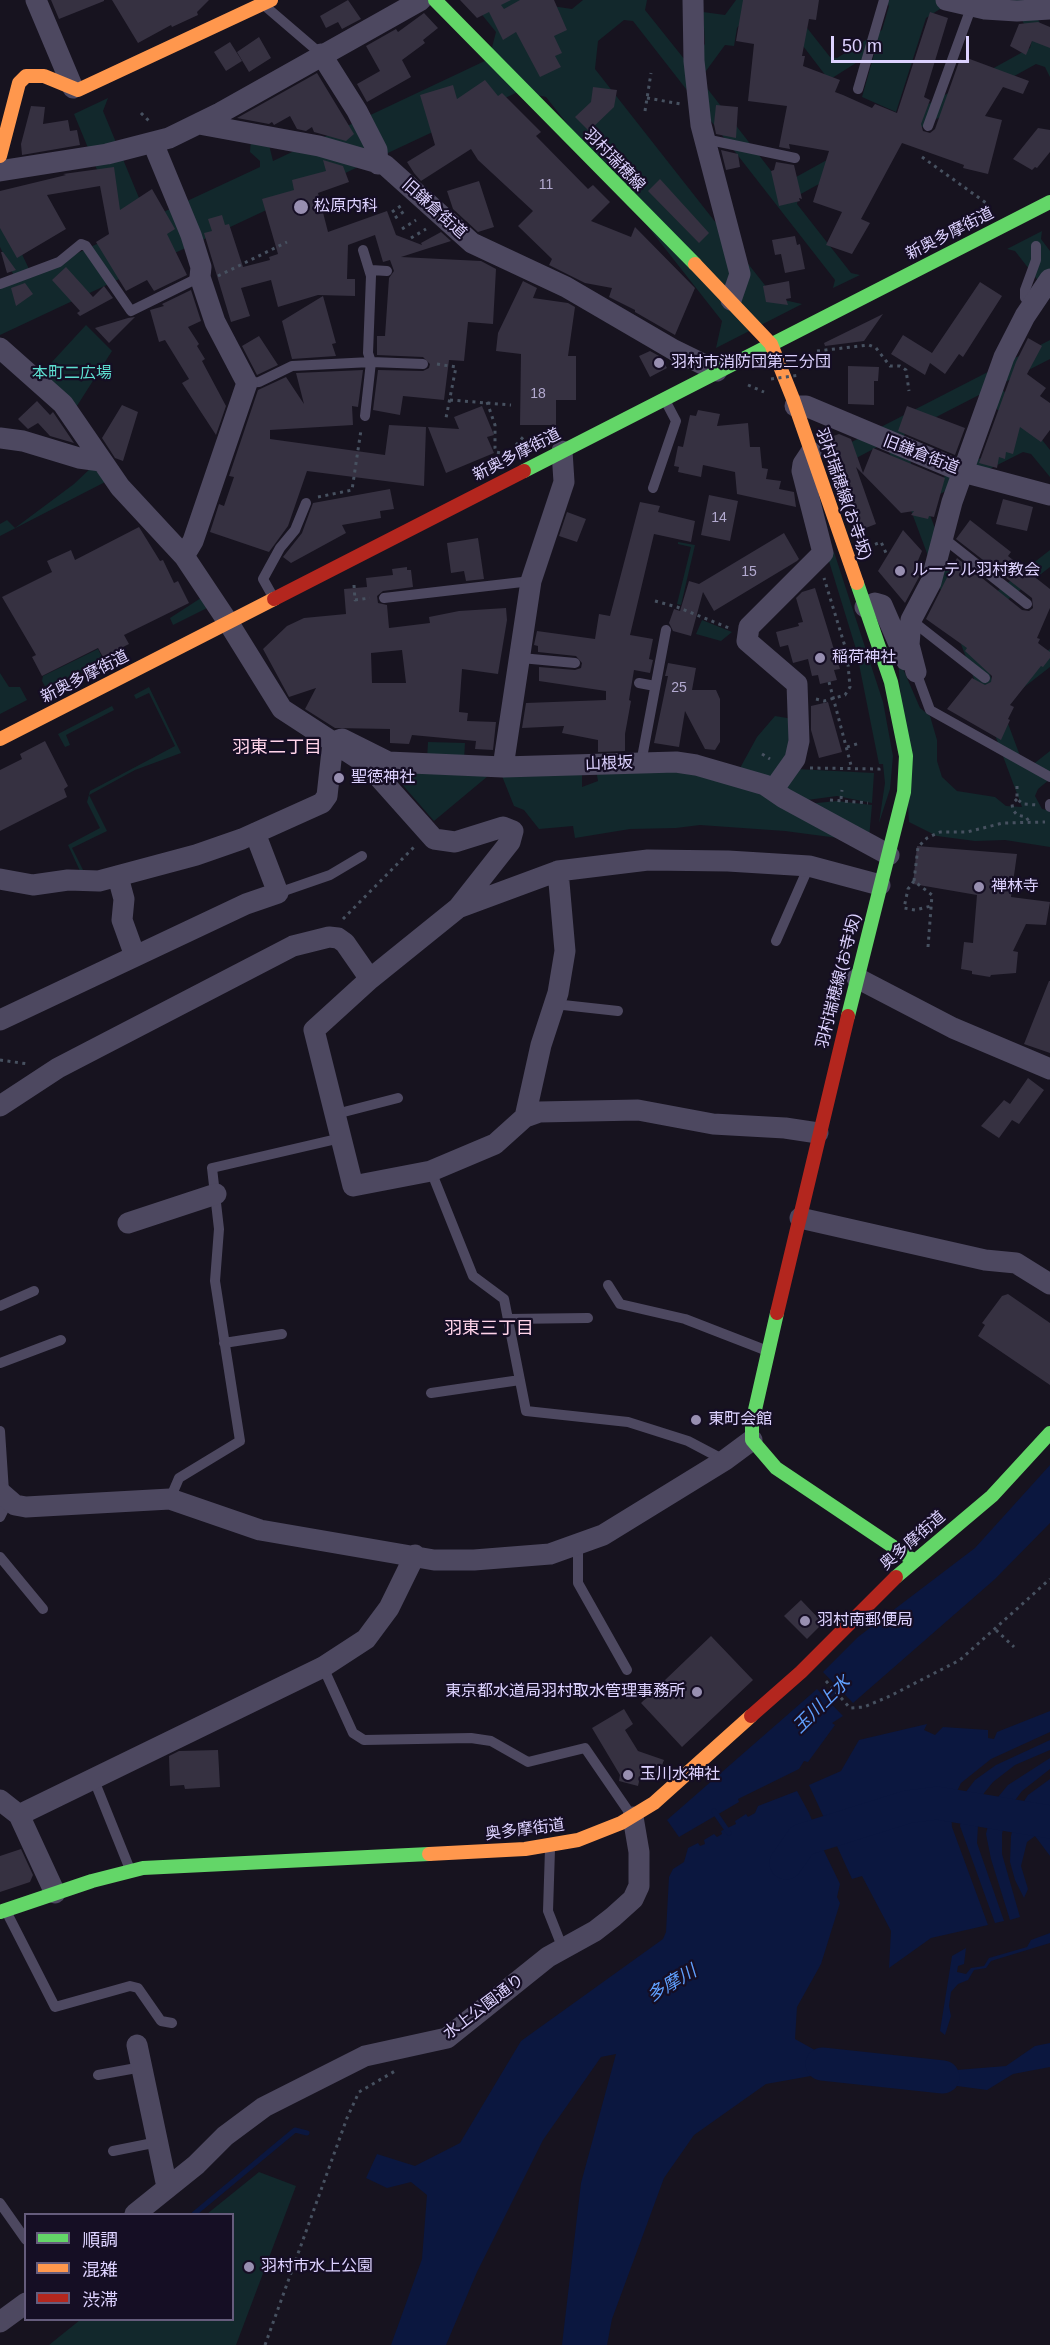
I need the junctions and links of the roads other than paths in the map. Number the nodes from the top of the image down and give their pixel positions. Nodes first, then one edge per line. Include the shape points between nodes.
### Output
1 (36, 0) edge
2 (421, 0) edge
3 (435, 0) edge
4 (693, 0) edge
5 (884, 0) edge
6 (946, 0) edge
7 (267, 2) edge
8 (971, 8) junction
9 (1050, 9) edge
10 (321, 54) junction
11 (73, 88) junction
12 (858, 89) dead end
13 (199, 124) junction
14 (928, 126) dead end
15 (705, 139) junction
16 (153, 143) junction
17 (0, 156) edge
18 (795, 158) dead end
19 (378, 164) junction
20 (0, 171) edge
21 (1050, 202) edge
22 (1036, 246) dead end
23 (363, 250) dead end
24 (370, 270) junction
25 (387, 270) dead end
26 (200, 278) junction
27 (1050, 279) edge
28 (0, 284) edge
29 (731, 300) junction
30 (1033, 304) junction
31 (771, 344) junction
32 (0, 348) edge
33 (371, 362) junction
34 (423, 364) road end
35 (717, 371) junction
36 (247, 383) junction
37 (664, 398) junction
38 (795, 406) junction
39 (365, 416) road end
40 (0, 438) edge
41 (562, 451) junction
42 (811, 452) junction
43 (101, 461) junction
44 (963, 472) junction
45 (653, 488) dead end
46 (1050, 495) edge
47 (306, 503) road end
48 (941, 537) junction
49 (184, 556) junction
50 (531, 581) junction
51 (274, 598) junction
52 (384, 598) road end
53 (1027, 604) dead end
54 (865, 607) junction
55 (910, 620) junction
56 (228, 622) junction
57 (666, 630) dead end
58 (521, 658) junction
59 (575, 663) dead end
60 (916, 672) junction
61 (985, 678) dead end
62 (639, 683) dead end
63 (655, 686) junction
64 (0, 739) edge
65 (333, 742) junction
66 (641, 763) junction
67 (503, 767) junction
68 (1050, 777) edge
69 (773, 790) junction
70 (255, 833) junction
71 (880, 850) junction
72 (362, 856) dead end
73 (809, 866) junction
74 (558, 871) junction
75 (118, 877) junction
76 (0, 879) edge
77 (880, 885) junction
78 (278, 893) junction
79 (458, 908) junction
80 (776, 941) dead end
81 (135, 956) junction
82 (857, 978) junction
83 (370, 979) junction
84 (554, 1004) junction
85 (618, 1011) dead end
86 (0, 1020) edge
87 (1050, 1069) edge
88 (398, 1098) dead end
89 (0, 1106) edge
90 (336, 1114) junction
91 (525, 1117) junction
92 (818, 1133) junction
93 (341, 1138) junction
94 (431, 1171) junction
95 (216, 1194) junction
96 (800, 1218) junction
97 (128, 1223) dead end
98 (1050, 1284) edge
99 (608, 1285) dead end
100 (34, 1291) dead end
101 (0, 1306) edge
102 (588, 1318) dead end
103 (508, 1319) junction
104 (282, 1334) dead end
105 (61, 1340) dead end
106 (224, 1343) junction
107 (768, 1351) junction
108 (0, 1363) edge
109 (520, 1380) junction
110 (431, 1393) dead end
111 (0, 1431) edge
112 (1050, 1433) edge
113 (752, 1440) junction
114 (725, 1460) junction
115 (170, 1500) junction
116 (2, 1502) edge
117 (578, 1545) junction
118 (415, 1555) junction
119 (0, 1557) edge
120 (913, 1560) junction
121 (43, 1609) dead end
122 (323, 1667) junction
123 (627, 1670) dead end
124 (94, 1780) junction
125 (0, 1800) edge
126 (19, 1815) junction
127 (633, 1817) junction
128 (550, 1846) junction
129 (130, 1870) junction
130 (55, 1893) junction
131 (3, 1911) edge
132 (563, 1949) junction
133 (172, 2024) dead end
134 (137, 2045) dead end
135 (142, 2067) junction
136 (98, 2075) dead end
137 (158, 2142) junction
138 (113, 2151) dead end
139 (167, 2187) junction
140 (0, 2203) edge
141 (136, 2213) edge
142 (24, 2237) edge
143 (24, 2304) edge
144 (0, 2322) edge

1 - 11 street
2 - 10 street
3 - 29 main road, 羽村瑞穂線
4 - 15 street via 694,61
5 - 12 lane
6 - 8 street
7 - 10 lane via 310,48
7 - 11 main road via 78,90
8 - 9 street via 1017,12
8 - 14 lane
10 - 13 street
10 - 19 street via 362,119 377,150
11 - 17 main road via 35,74 26,76 19,83
13 - 16 street
13 - 19 street, 旧鎌倉街道 via 319,146
15 - 18 lane
15 - 29 street via 740,274
16 - 20 street
16 - 26 street via 191,235 201,267
19 - 35 street, 旧鎌倉街道 via 390,169 472,243 566,287
21 - 31 main road, 新奥多摩街道
22 - 30 lane via 1036,260 1024,298
23 - 24 lane
24 - 25 lane
24 - 33 lane
26 - 28 lane via 131,311 81,244 59,262
26 - 36 street via 215,322
27 - 30 street
29 - 31 main road, 羽村瑞穂線
30 - 44 street via 1004,357
31 - 35 main road, 新奥多摩街道
31 - 38 main road, 羽村瑞穂線(お寺坂)
32 - 43 street via 63,404
33 - 34 lane
33 - 36 lane via 288,367 259,382
33 - 39 lane
35 - 37 main road, 新奥多摩街道
36 - 49 street via 193,541
37 - 41 main road, 新奥多摩街道
37 - 45 lane via 676,421
38 - 42 main road, 羽村瑞穂線(お寺坂)
38 - 44 street, 旧鎌倉街道 via 806,406
40 - 43 street
41 - 50 street via 564,482
41 - 51 main road, 新奥多摩街道
42 - 54 main road, 羽村瑞穂線(お寺坂)
42 - 69 street via 802,471 823,553 749,627 747,641 797,684 799,741 795,759
43 - 49 street via 124,492
44 - 46 street, 旧鎌倉街道
44 - 48 street
47 - 51 lane via 295,530 263,579
48 - 53 lane
48 - 55 street via 932,582
49 - 56 street
50 - 52 lane
50 - 58 street
51 - 56 main road, 新奥多摩街道
54 - 60 street via 882,605 901,653
54 - 71 main road, 羽村瑞穂線(お寺坂) via 897,703 906,756 904,792
55 - 60 street via 909,645
55 - 61 lane
56 - 64 main road, 新奥多摩街道
56 - 65 street via 276,702 292,717
57 - 63 lane
58 - 59 lane
58 - 67 street
60 - 68 lane via 930,710
62 - 63 lane
63 - 66 lane
65 - 67 street, 山根坂 via 350,741 388,762
65 - 70 street via 327,796 322,802
65 - 79 street via 368,765 434,839 449,842 503,827 513,831 510,842
66 - 67 street, 山根坂
66 - 69 street, 山根坂 via 696,765 735,774
69 - 71 street, 山根坂
70 - 75 street
70 - 78 street
71 - 77 main road, 羽村瑞穂線(お寺坂)
72 - 78 lane via 330,875
73 - 74 street via 648,861
73 - 77 street
73 - 80 lane
74 - 79 street
74 - 84 street via 565,951
75 - 76 street via 43,885
75 - 81 street via 124,899 122,920
77 - 82 main road, 羽村瑞穂線(お寺坂)
78 - 81 street
79 - 83 street
81 - 86 street
82 - 87 street via 952,1028
82 - 92 main road, 羽村瑞穂線(お寺坂)
83 - 89 street via 345,942 338,938 318,939 277,952 58,1068
83 - 90 street via 314,1030
84 - 85 lane
84 - 91 street
88 - 90 lane
90 - 93 street
91 - 92 street via 540,1112 628,1109 713,1124
91 - 94 street via 495,1144
92 - 96 main road, 羽村瑞穂線(お寺坂)
93 - 94 street via 353,1186
93 - 95 lane via 212,1168
94 - 103 lane via 473,1276 504,1299
95 - 97 street
95 - 106 lane via 219,1229 215,1281
96 - 98 street via 986,1260 1016,1263
96 - 107 main road, 羽村瑞穂線(お寺坂)
99 - 107 lane via 620,1304 686,1319
100 - 101 lane
102 - 103 lane
103 - 109 lane
104 - 106 lane
105 - 108 lane
106 - 115 lane via 240,1442 179,1478
107 - 113 main road, 羽村瑞穂線(お寺坂) via 752,1423
109 - 110 lane
109 - 114 lane via 526,1411 628,1422 688,1441
111 - 116 lane
112 - 120 main road, 奥多摩街道 via 992,1496
113 - 114 street
113 - 120 main road via 776,1468
114 - 117 street via 603,1535
115 - 116 street via 38,1508
115 - 118 street via 260,1530
117 - 118 street via 550,1554 474,1560 434,1560
117 - 123 lane via 578,1583
118 - 122 street via 389,1608 366,1639
119 - 121 lane
120 - 127 main road, 奥多摩街道 via 801,1672 654,1803
122 - 124 street
122 - 127 lane via 353,1733 363,1740 471,1738 492,1741 528,1762 585,1748
124 - 126 street
124 - 129 lane
125 - 126 street
126 - 130 street
127 - 128 main road, 奥多摩街道 via 593,1835
127 - 132 street, 水上公園通り via 641,1878 636,1894 595,1931
128 - 129 main road, 奥多摩街道 via 195,1863
128 - 132 lane via 548,1911
129 - 130 main road, 奥多摩街道
130 - 131 main road, 奥多摩街道
131 - 133 lane via 55,2007 130,1986 138,1988 161,2020
132 - 139 street, 水上公園通り via 447,2038 365,2056 264,2107
134 - 135 street
135 - 136 lane
135 - 137 street
137 - 138 lane
137 - 139 street
139 - 141 street, 水上公園通り
140 - 142 lane
143 - 144 street

